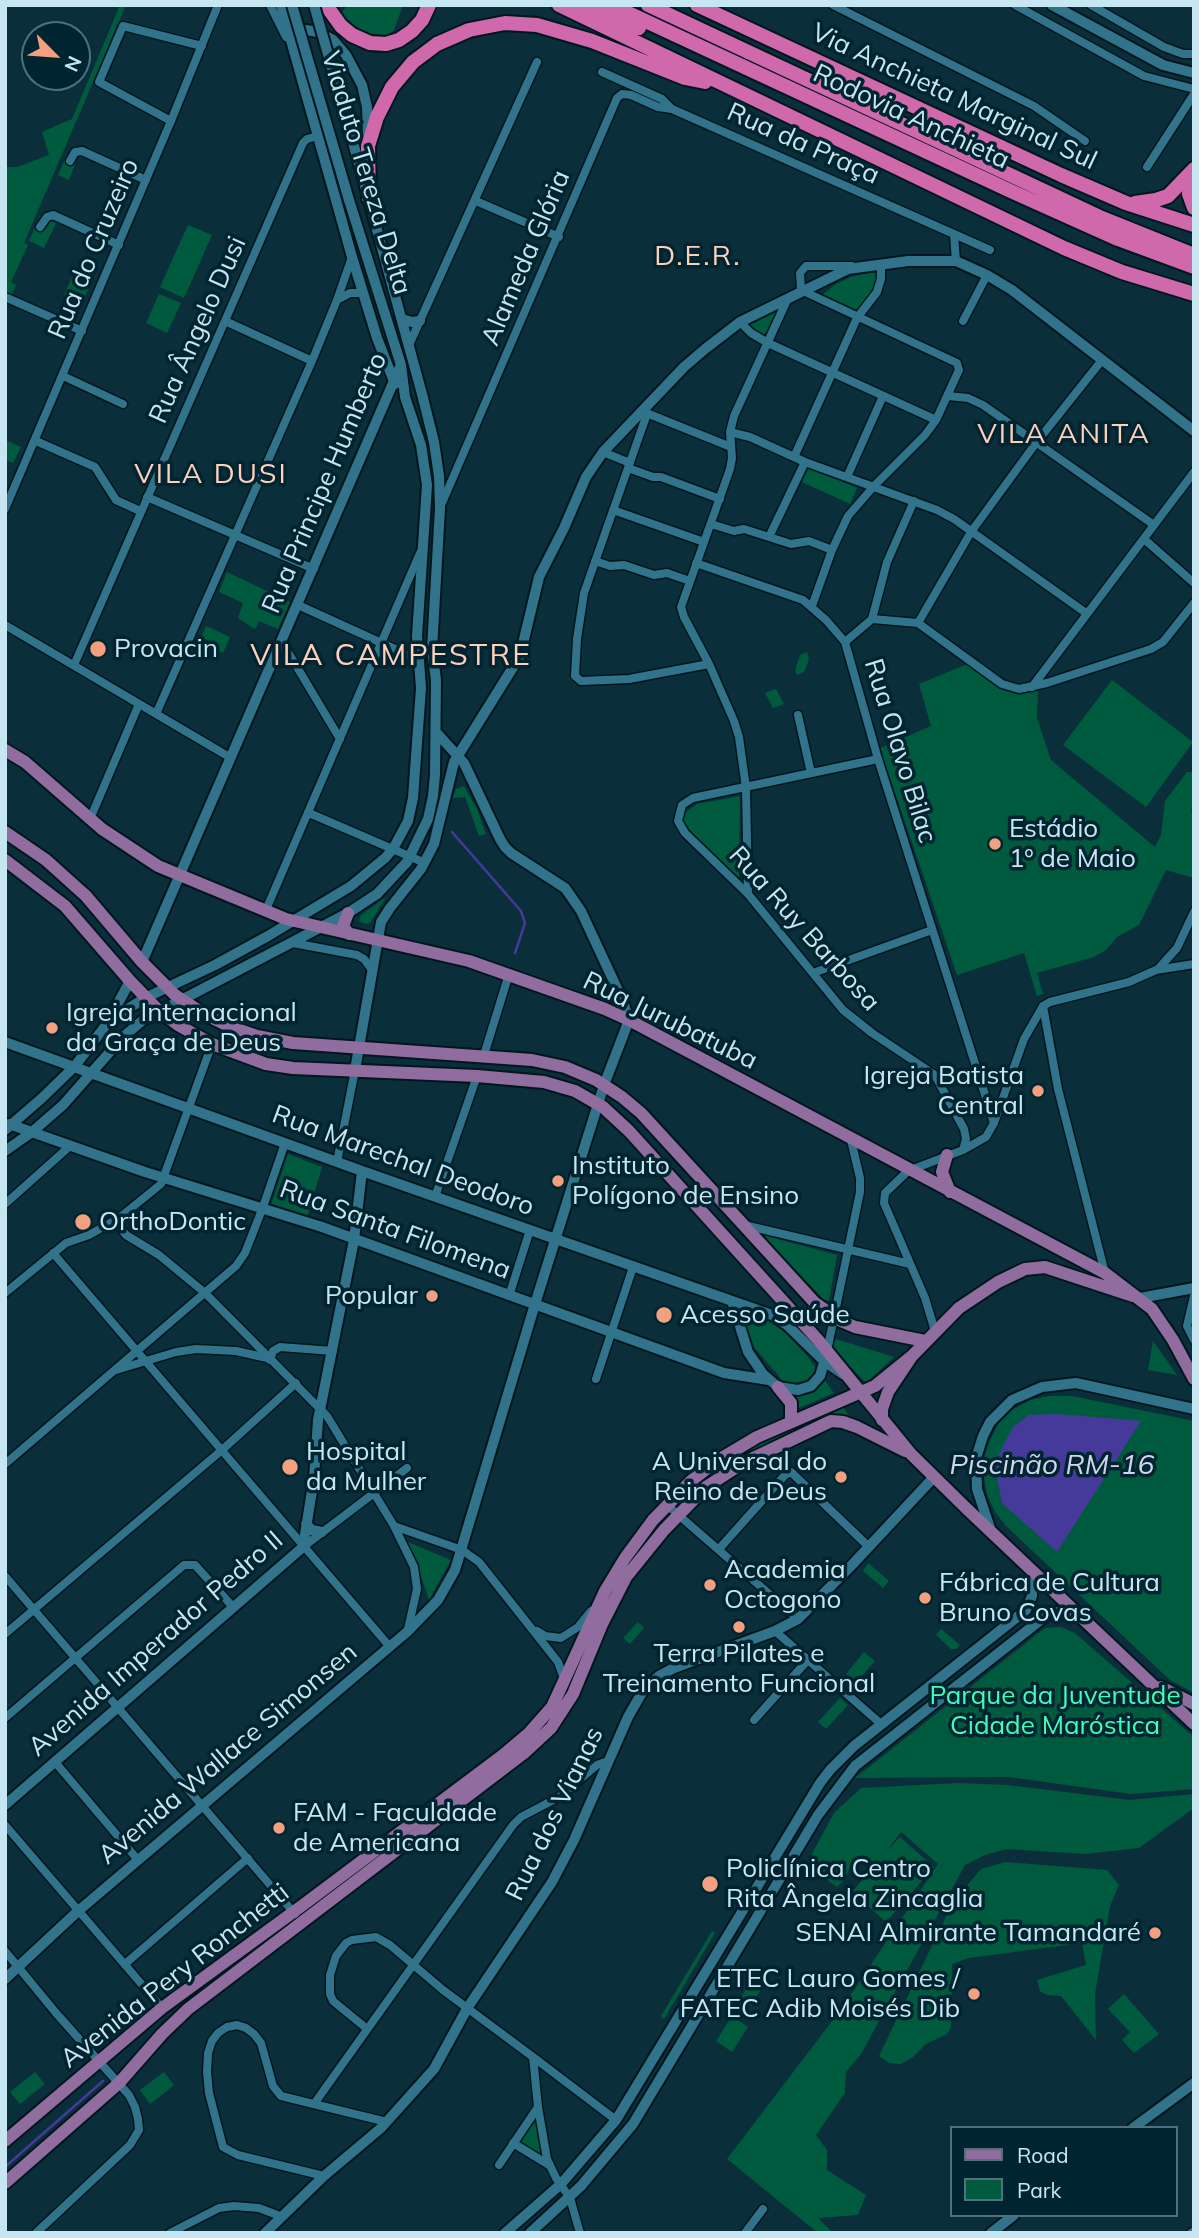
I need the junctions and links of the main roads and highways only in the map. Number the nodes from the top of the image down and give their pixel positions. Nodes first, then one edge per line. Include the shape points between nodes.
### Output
1 (326, 5) edge
2 (429, 5) edge
3 (559, 5) edge
4 (582, 5) edge
5 (611, 5) edge
6 (648, 5) edge
7 (697, 5) edge
8 (722, 85) junction
9 (793, 89) junction
10 (1194, 169) edge
11 (369, 198) road end
12 (1124, 202) junction
13 (1194, 208) edge
14 (1194, 225) edge
15 (1194, 255) edge
16 (1194, 267) edge
17 (1193, 294) edge
18 (5, 750) edge
19 (5, 832) edge
20 (5, 860) edge
21 (348, 913) road end
22 (349, 934) junction
23 (947, 1155) road end
24 (950, 1192) junction
25 (1140, 1298) junction
26 (925, 1341) junction
27 (1194, 1354) edge
28 (912, 1356) junction
29 (1192, 1377) edge
30 (773, 1383) road end
31 (860, 1392) junction
32 (791, 1420) junction
33 (882, 1420) junction
34 (843, 1422) joint
35 (911, 1454) junction
36 (1149, 1679) junction
37 (1194, 1704) edge
38 (1194, 1724) edge
39 (297, 1917) junction
40 (5, 2141) edge
41 (5, 2183) edge

1 - 2 highway via 346,31 370,43 386,44 400,40 422,20
3 - 8 highway
4 - 9 highway via 739,72
5 - 9 highway, Rodovia Anchieta
6 - 15 highway, Rodovia Anchieta via 1102,218
7 - 12 highway, Via Anchieta Marginal Sul
8 - 11 highway via 685,78 592,41 521,23 490,25 451,36 413,62 386,96 361,146
8 - 17 highway via 1064,248
9 - 16 highway, Rodovia Anchieta via 1118,239
10 - 12 highway via 1164,198
10 - 13 highway via 1188,189
12 - 14 highway, Via Anchieta Marginal Sul
18 - 22 main road, Rua Jurubatuba via 89,819 158,866 265,912
19 - 26 main road via 46,860 86,897 168,988 228,1027 293,1043 550,1063 604,1085 641,1113 808,1297 832,1316 867,1331
20 - 31 main road, Rua Marechal Deodoro via 65,906 159,1011 212,1044 279,1066 544,1082 598,1104 629,1130
21 - 22 main road via 343,926
22 - 24 main road, Rua Jurubatuba via 469,961 605,1009
23 - 24 main road via 942,1172
24 - 25 main road, Rua Jurubatuba via 1105,1273
25 - 26 main road via 1054,1269 1025,1269 984,1289
25 - 29 main road, Rua Jurubatuba via 1173,1340
26 - 28 main road
27 - 29 main road
28 - 31 main road, Avenida Pery Ronchetti via 875,1386
28 - 33 main road via 888,1392
30 - 32 main road via 791,1403
31 - 32 main road, Avenida Pery Ronchetti
31 - 33 main road, Rua Marechal Deodoro
32 - 39 main road, Avenida Pery Ronchetti via 715,1462 638,1538 605,1591 564,1685 540,1723
33 - 35 main road, Rua Marechal Deodoro
34 - 35 main road, Rua Marechal Deodoro
34 - 39 main road, Avenida Pery Ronchetti via 825,1423 706,1487 626,1577 573,1694 551,1728 524,1753
35 - 36 main road, Rua Marechal Deodoro
36 - 37 main road
36 - 38 main road
39 - 40 main road, Avenida Pery Ronchetti via 162,2008
39 - 41 main road, Avenida Pery Ronchetti via 188,2009 119,2083

